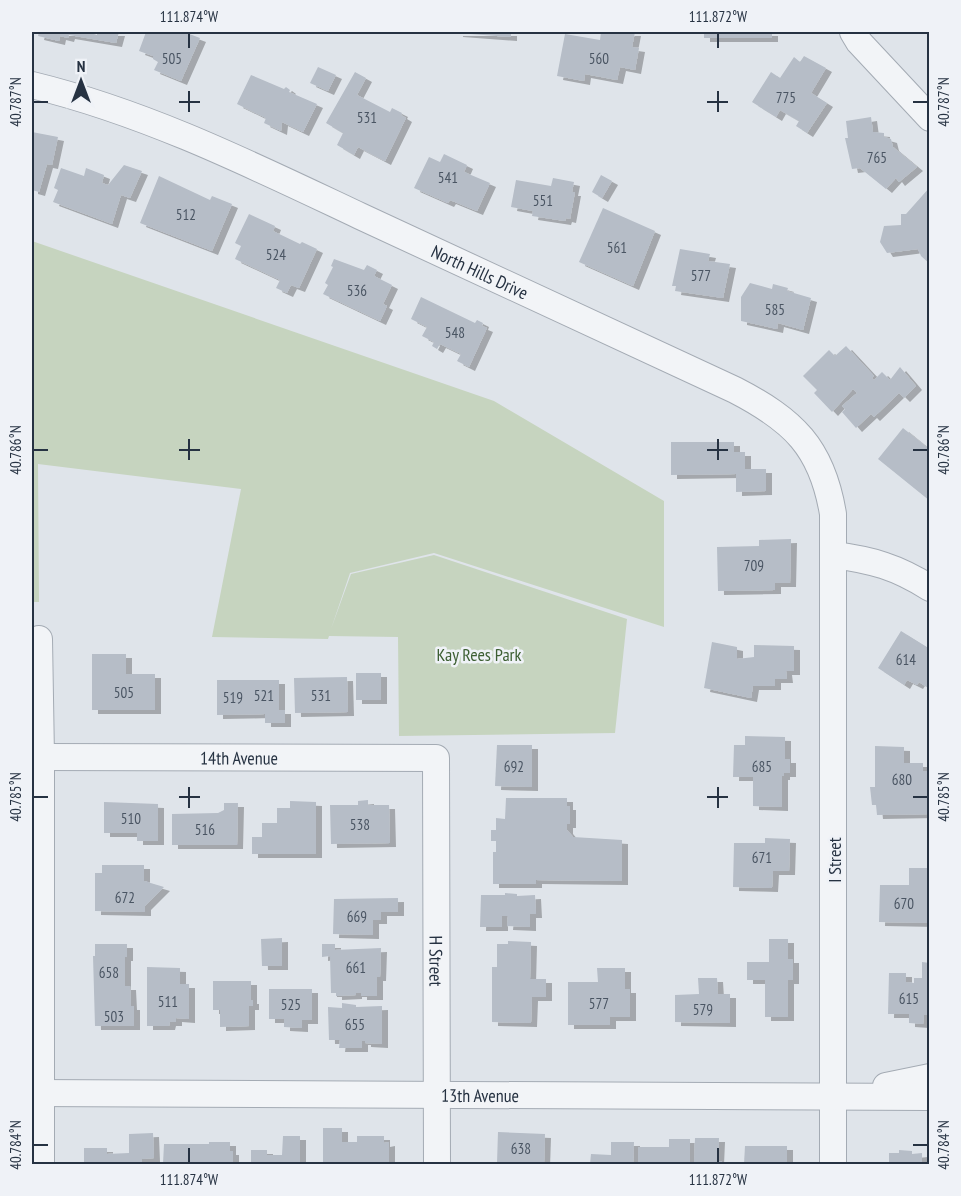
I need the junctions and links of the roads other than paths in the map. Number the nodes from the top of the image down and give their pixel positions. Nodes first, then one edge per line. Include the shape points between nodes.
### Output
1 (853, 32) edge
2 (32, 85) edge
3 (930, 118) edge
4 (834, 555) junction
5 (930, 588) edge
6 (36, 651) edge
7 (41, 757) junction
8 (436, 758) joint
9 (930, 1077) edge
10 (36, 1093) edge
11 (436, 1096) junction
12 (833, 1097) junction
13 (930, 1097) edge
14 (41, 1164) edge
15 (437, 1164) edge
16 (833, 1164) edge

1 - 3 street
2 - 4 street, North Hills Drive via 124,111 193,139 765,407 792,427 819,465 833,514
4 - 5 street via 885,564
4 - 12 street, I Street
6 - 7 street
7 - 8 street, 14th Avenue
7 - 10 street
8 - 11 street, H Street
9 - 12 street
10 - 11 street, 13th Avenue
10 - 14 street
11 - 12 street, 13th Avenue
11 - 15 street, H Street
12 - 13 street, 13th Avenue
12 - 16 street, I Street

